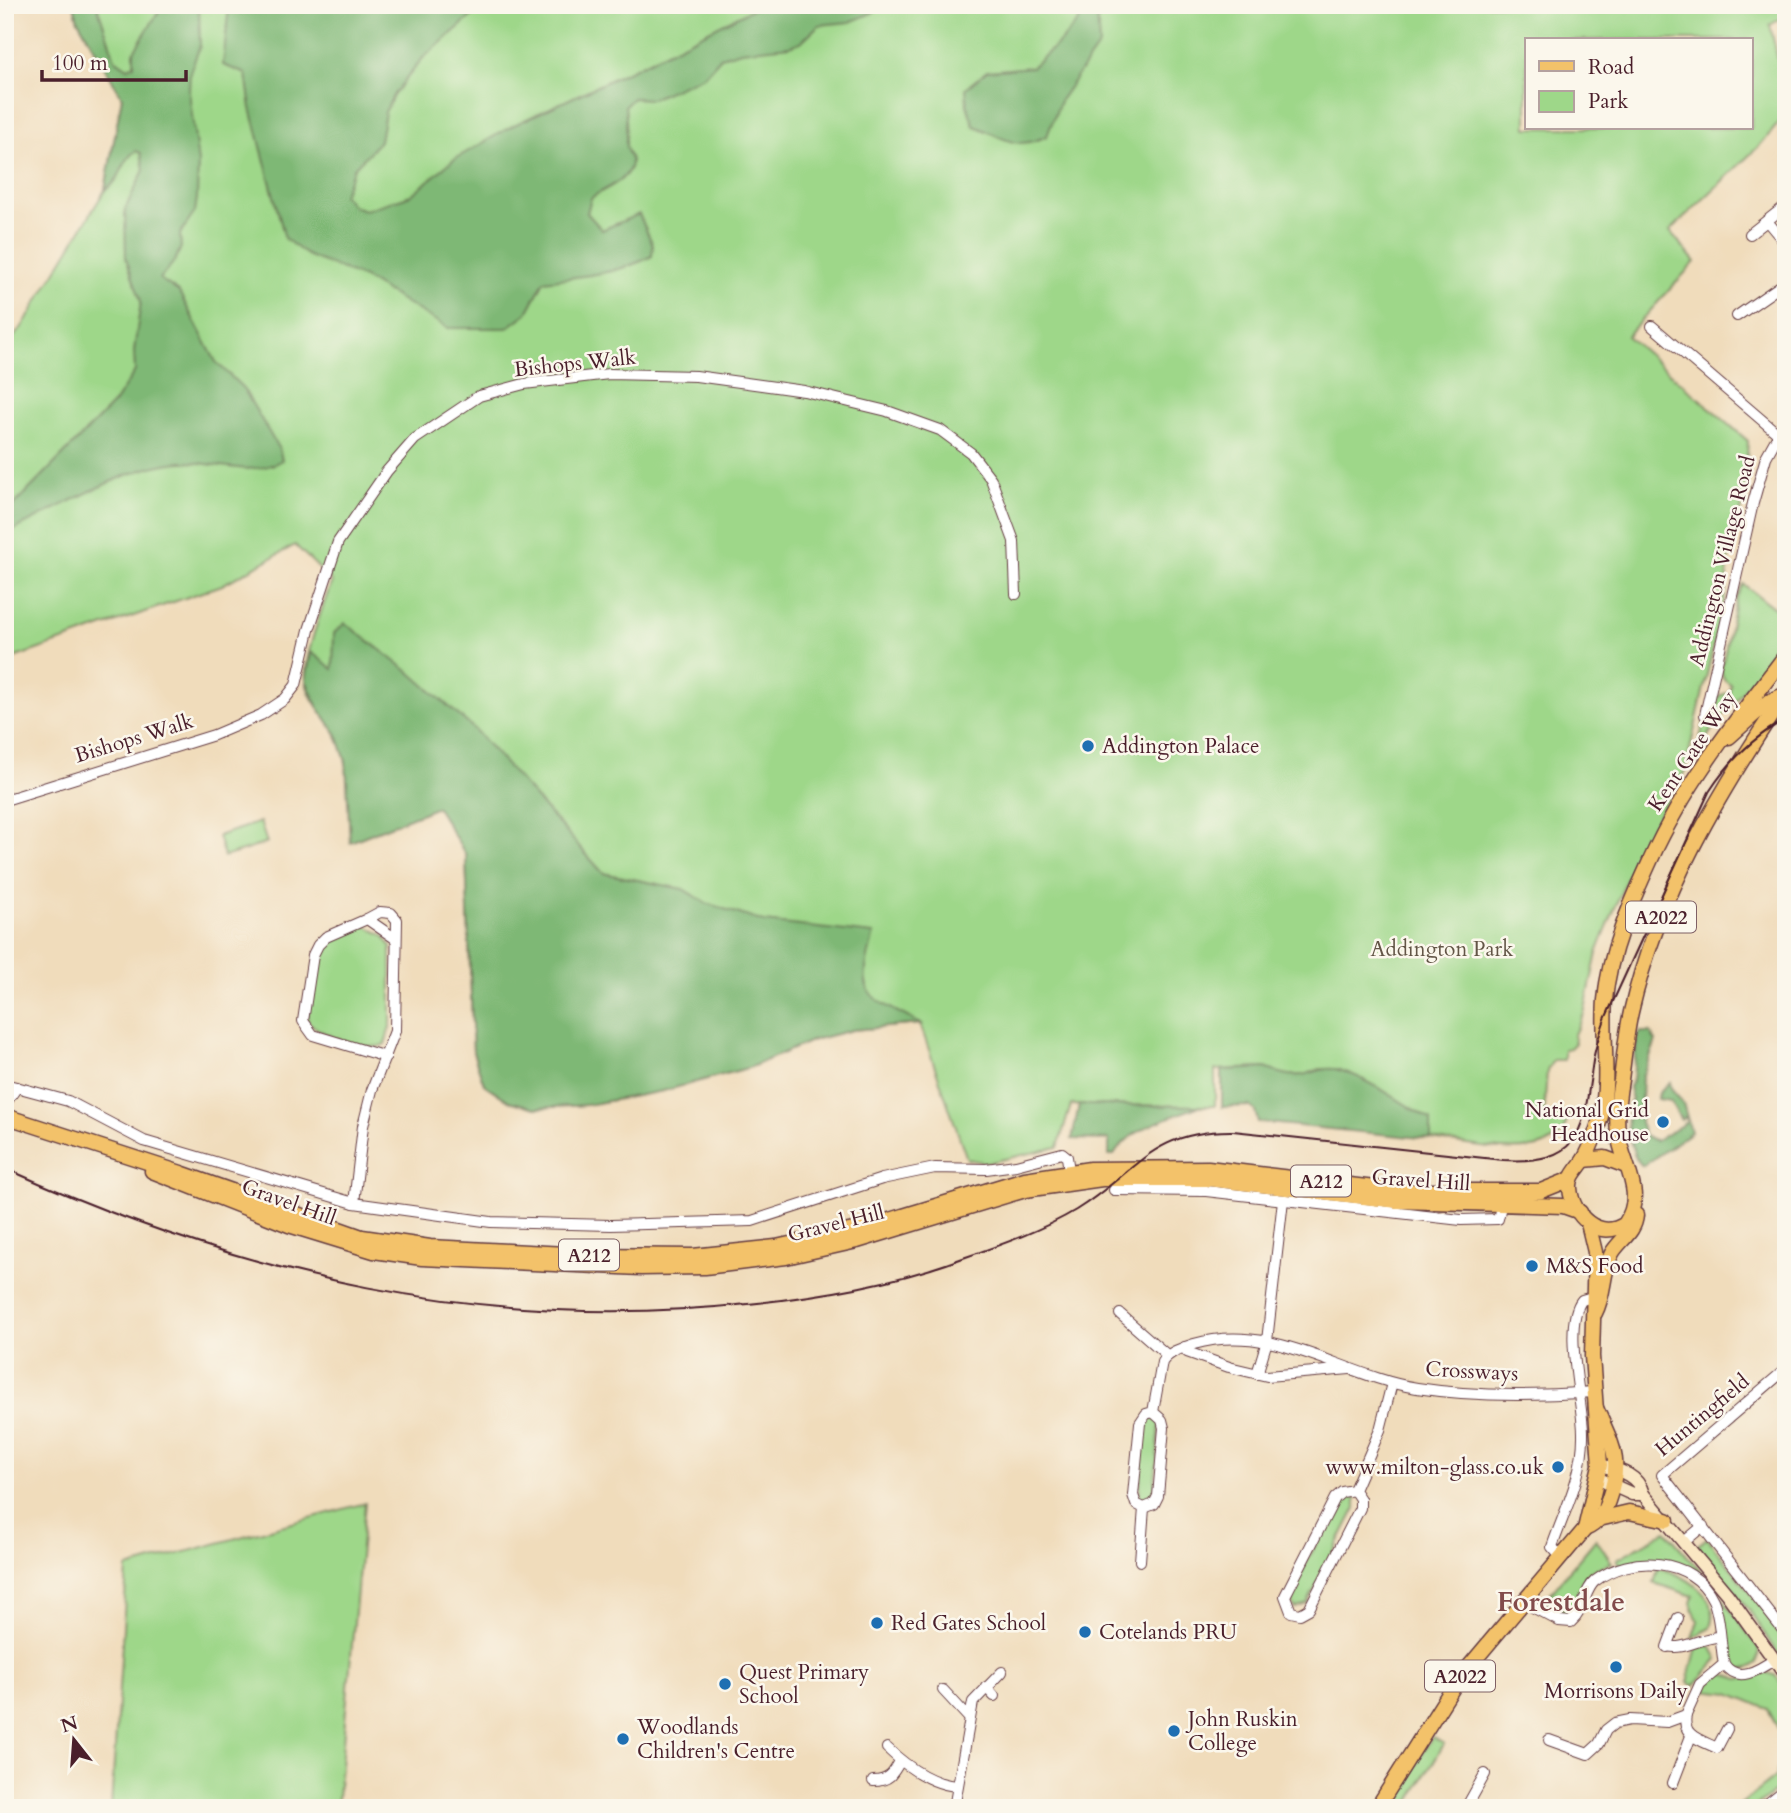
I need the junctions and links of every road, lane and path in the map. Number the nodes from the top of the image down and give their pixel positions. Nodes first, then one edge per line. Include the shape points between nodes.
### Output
1 (1783, 208) dead end
2 (1767, 221) junction
3 (1750, 234) dead end
4 (1786, 244) edge
5 (1786, 282) edge
6 (1737, 316) dead end
7 (1652, 326) dead end
8 (1786, 421) edge
9 (1777, 433) junction
10 (1016, 594) dead end
11 (1786, 655) edge
12 (1712, 684) junction
13 (1724, 688) dead end
14 (1785, 694) edge
15 (1706, 715) dead end
16 (1719, 743) junction
17 (5, 800) edge
18 (367, 919) junction
19 (396, 939) junction
20 (386, 1057) junction
21 (5, 1084) edge
22 (17, 1087) junction
23 (5, 1104) edge
24 (5, 1116) edge
25 (113, 1150) junction
26 (1584, 1160) junction
27 (1068, 1164) junction
28 (1626, 1166) junction
29 (1571, 1179) junction
30 (1153, 1183) junction
31 (1114, 1190) dead end
32 (1283, 1199) junction
33 (1635, 1200) junction
34 (354, 1203) junction
35 (1501, 1209) junction
36 (1584, 1217) junction
37 (1592, 1297) junction
38 (1120, 1314) dead end
39 (1594, 1315) junction
40 (1267, 1341) junction
41 (1185, 1347) junction
42 (1167, 1355) junction
43 (1350, 1369) junction
44 (1786, 1369) edge
45 (1257, 1374) junction
46 (1392, 1383) junction
47 (1587, 1392) junction
48 (1596, 1408) junction
49 (1153, 1412) junction
50 (1600, 1472) junction
51 (1616, 1477) junction
52 (1354, 1490) junction
53 (1144, 1508) junction
54 (1599, 1519) junction
55 (1667, 1520) junction
56 (1703, 1526) junction
57 (1585, 1530) junction
58 (1684, 1542) junction
59 (1561, 1557) junction
60 (1140, 1561) dead end
61 (1523, 1602) junction
62 (1678, 1618) dead end
63 (1786, 1634) edge
64 (1719, 1637) junction
65 (1775, 1659) junction
66 (1724, 1664) junction
67 (1002, 1672) dead end
68 (1786, 1676) edge
69 (986, 1688) junction
70 (943, 1690) dead end
71 (994, 1696) dead end
72 (1686, 1714) junction
73 (968, 1717) junction
74 (1727, 1729) dead end
75 (1691, 1736) junction
76 (1549, 1740) dead end
77 (887, 1748) dead end
78 (900, 1761) junction
79 (1485, 1774) dead end
80 (873, 1781) dead end
81 (1673, 1783) dead end
82 (957, 1786) junction
83 (1786, 1789) edge
84 (954, 1808) edge
85 (1377, 1808) edge
86 (1466, 1808) edge
87 (1762, 1808) edge

1 - 2 street
2 - 3 street
2 - 4 street
5 - 6 street
7 - 9 street
8 - 9 street, Addington Village Road
9 - 12 street, Addington Village Road via 1751,513
10 - 17 street, Bishops Walk via 1014,541 991,479 971,453 940,430 887,411 804,391 696,376 609,374 524,384 479,396 415,439 387,471 338,542 296,685 285,699 214,735
11 - 16 main road, Kent Gate Way / A2022
12 - 13 street
12 - 15 street, Addington Village Road
14 - 16 main road via 1768,702 1739,732
14 - 28 main road, A2022 via 1713,805 1653,938 1630,1014 1619,1091 1618,1132
16 - 26 main road, Kent Gate Way / A2022 via 1686,791 1652,857 1614,954 1606,998 1605,1098
18 - 19 street
18 - 19 street via 380,912 391,913 397,920
18 - 20 street via 318,945 303,1021 313,1035
19 - 20 street via 395,1031
20 - 34 street via 363,1126
21 - 22 street, Gravel Hill
22 - 23 street
22 - 34 street, Gravel Hill via 68,1101 144,1141
24 - 25 main road, Gravel Hill / A212
25 - 27 main road, Gravel Hill / A212 via 340,1231 384,1242 639,1257 723,1254 806,1241 887,1222
25 - 30 main road, Gravel Hill / A212 via 171,1181 374,1251 455,1260 641,1268 762,1261 857,1241 1025,1190 1102,1179
26 - 28 main road via 1605,1158
26 - 29 main road
27 - 29 main road, Gravel Hill / A212 via 1208,1168 1400,1191 1541,1191
27 - 34 street, Gravel Hill via 1065,1153 1054,1153 986,1169 935,1168 882,1179 752,1221 491,1222
28 - 33 main road
29 - 36 main road via 1570,1191
30 - 31 street, Gravel Hill
30 - 32 street, Gravel Hill
30 - 35 main road, Gravel Hill / A212 via 1208,1179
32 - 35 street, Gravel Hill via 1461,1220 1493,1221
32 - 40 street
33 - 36 main road via 1630,1217 1620,1227 1602,1230
33 - 39 main road, A2022 via 1636,1221 1608,1262
35 - 36 main road, Gravel Hill / A212 via 1563,1206
36 - 37 main road, A2022 via 1594,1241
37 - 39 main road, A2022
37 - 47 street via 1582,1300 1575,1317 1574,1344
38 - 42 street
39 - 47 main road, A2022
40 - 41 street, Crossways via 1208,1341
40 - 43 street, Crossways via 1321,1355
40 - 45 street
41 - 42 street, Crossways
41 - 45 street, Crossways via 1187,1352
42 - 49 street
43 - 45 street, Crossways
43 - 46 street, Crossways
44 - 56 street, Huntingfield via 1664,1470 1663,1480
46 - 47 street, Crossways via 1442,1391
46 - 52 street via 1380,1430
47 - 48 main road, A2022
47 - 59 street via 1580,1463 1570,1505 1552,1547
48 - 50 main road, A2022
48 - 51 main road, A2022 via 1614,1451
49 - 53 street via 1164,1429 1158,1496
49 - 53 street via 1140,1423 1133,1495 1136,1504
50 - 51 street
50 - 57 main road, A2022
51 - 54 main road, A2022
51 - 55 street via 1633,1478
52 - 52 street via 1360,1508 1310,1609 1291,1612 1284,1596 1335,1498
53 - 60 street
54 - 55 main road via 1629,1513
54 - 57 main road, A2022
55 - 58 street
56 - 58 street
56 - 63 street, Huntingfield
57 - 59 main road, A2022
58 - 65 street
59 - 61 main road, A2022
61 - 64 street via 1559,1621 1571,1622 1586,1603 1594,1582 1609,1573 1641,1564 1669,1564 1709,1593 1717,1610
61 - 85 main road, A2022 via 1457,1681
62 - 64 street via 1668,1647
64 - 66 street
65 - 66 street via 1739,1675
65 - 68 street
66 - 72 street via 1700,1684
67 - 69 street
69 - 71 street
69 - 73 street via 972,1702
70 - 73 street
72 - 75 street via 1685,1726
72 - 76 street via 1667,1722 1615,1723 1588,1754
73 - 82 street
74 - 75 street via 1717,1748
75 - 81 street
77 - 78 street
78 - 80 street via 891,1776
78 - 82 street via 944,1785
79 - 86 street
82 - 84 street
83 - 87 street

